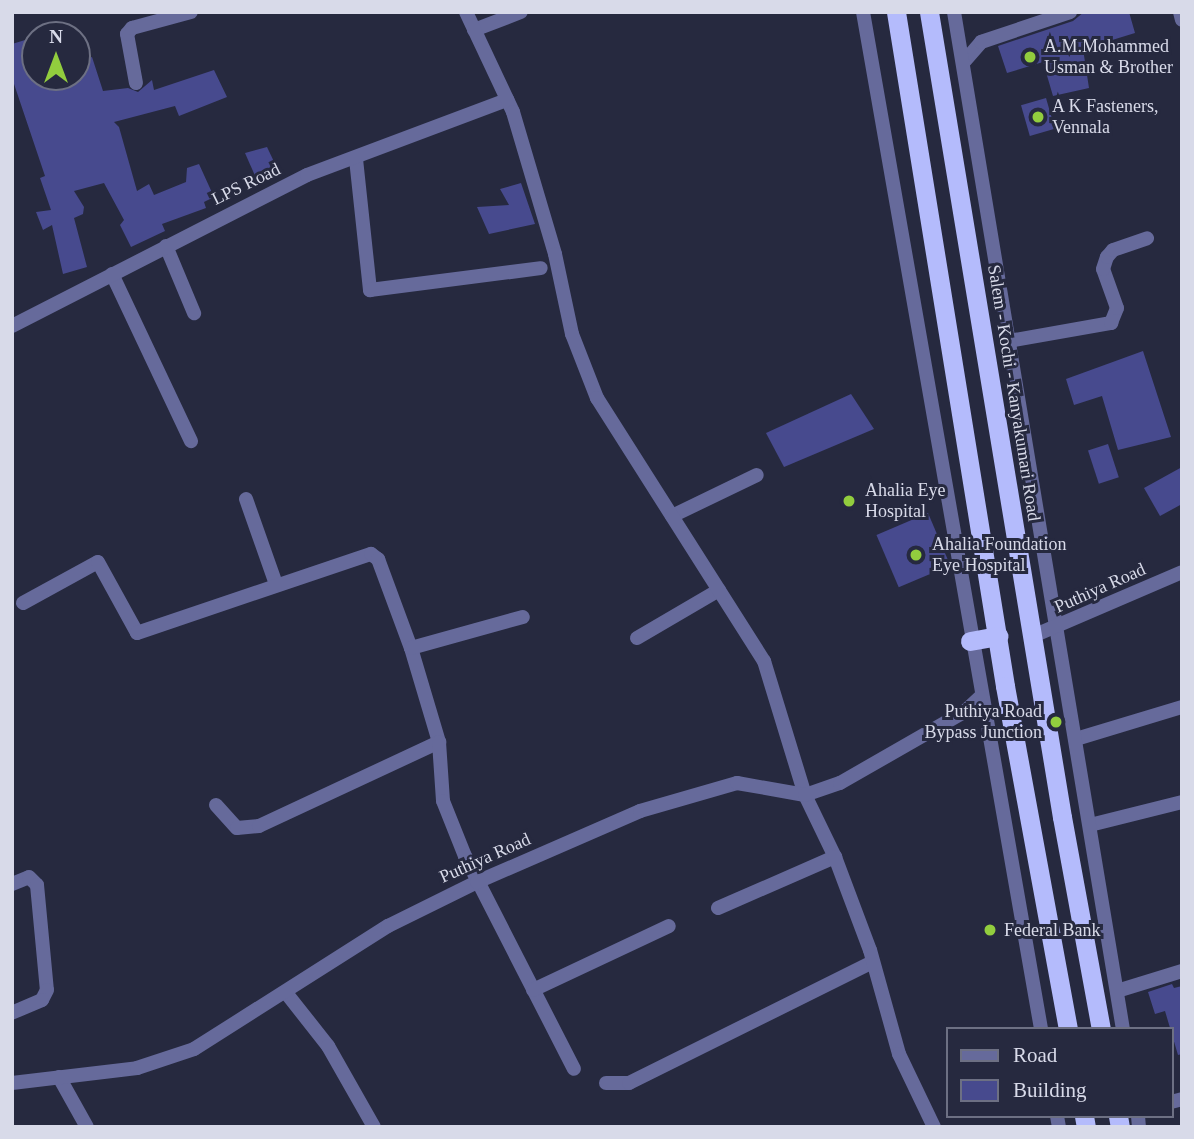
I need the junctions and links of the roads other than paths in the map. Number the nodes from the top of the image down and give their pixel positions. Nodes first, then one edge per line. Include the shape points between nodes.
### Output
1 (191, 12) edge
2 (466, 12) edge
3 (520, 12) edge
4 (863, 12) edge
5 (896, 12) edge
6 (929, 12) edge
7 (954, 12) edge
8 (1070, 12) edge
9 (1180, 12) edge
10 (1182, 20) edge
11 (474, 30) junction
12 (962, 63) junction
13 (136, 83) dead end
14 (507, 100) junction
15 (356, 159) junction
16 (1147, 238) dead end
17 (166, 246) junction
18 (541, 268) dead end
19 (112, 274) junction
20 (194, 313) dead end
21 (12, 326) edge
22 (1009, 341) junction
23 (191, 441) dead end
24 (757, 475) dead end
25 (246, 499) dead end
26 (672, 516) junction
27 (1182, 572) edge
28 (276, 584) junction
29 (719, 590) junction
30 (23, 603) dead end
31 (523, 617) dead end
32 (1057, 628) junction
33 (999, 636) junction
34 (1033, 636) junction
35 (637, 638) dead end
36 (970, 641) junction
37 (411, 648) junction
38 (979, 697) junction
39 (1182, 707) edge
40 (1076, 739) junction
41 (439, 742) junction
42 (805, 795) junction
43 (1182, 802) edge
44 (216, 805) dead end
45 (1090, 825) junction
46 (835, 857) junction
47 (477, 881) junction
48 (12, 884) edge
49 (718, 908) dead end
50 (669, 926) dead end
51 (873, 962) junction
52 (1182, 971) edge
53 (533, 990) junction
54 (1117, 991) junction
55 (287, 994) junction
56 (12, 1013) edge
57 (1041, 1027) edge
58 (1068, 1027) edge
59 (1101, 1027) edge
60 (1123, 1027) edge
61 (574, 1069) dead end
62 (59, 1077) junction
63 (12, 1083) edge
64 (606, 1083) dead end
65 (87, 1127) edge
66 (373, 1127) edge
67 (934, 1127) edge

1 - 13 street via 132,28 127,34
2 - 11 street
3 - 11 street
4 - 36 street
5 - 33 highway
6 - 34 highway, Salem - Kochi - Kanyakumari Road
7 - 12 street
8 - 12 street via 981,42
9 - 10 street
11 - 14 street
12 - 22 street
14 - 15 street, LPS Road
14 - 26 street via 555,254 572,334 592,385
15 - 17 street, LPS Road via 307,175
15 - 18 street via 370,290
16 - 22 street via 1113,250 1107,257 1102,269 1117,308 1111,323
17 - 19 street, LPS Road
17 - 20 street
19 - 21 street, LPS Road
19 - 23 street
22 - 32 street
24 - 26 street
25 - 28 street
26 - 29 street
27 - 32 street, Puthiya Road
28 - 30 street via 137,633 98,562
28 - 37 street via 371,554 378,559
29 - 35 street
29 - 42 street via 764,661
31 - 37 street
32 - 34 street, Puthiya Road
32 - 40 street
33 - 36 highway
33 - 58 highway
34 - 59 highway, Salem - Kochi - Kanyakumari Road
36 - 38 street
37 - 41 street
38 - 42 street, Puthiya Road via 964,712 840,783
38 - 57 street
39 - 40 street
40 - 45 street
41 - 44 street via 259,826 237,828
41 - 47 street via 443,801
42 - 46 street
42 - 47 street, Puthiya Road via 737,783 640,811
43 - 45 street
45 - 54 street
46 - 49 street
46 - 51 street
47 - 53 street
47 - 55 street, Puthiya Road via 388,926
48 - 56 street via 29,877 37,885 47,990 42,1000
50 - 53 street
51 - 64 street via 629,1083
51 - 67 street via 899,1054
52 - 54 street
53 - 61 street
54 - 60 street
55 - 62 street, Puthiya Road via 194,1049 137,1068
55 - 66 street via 341,1066
62 - 63 street, Puthiya Road
62 - 65 street

